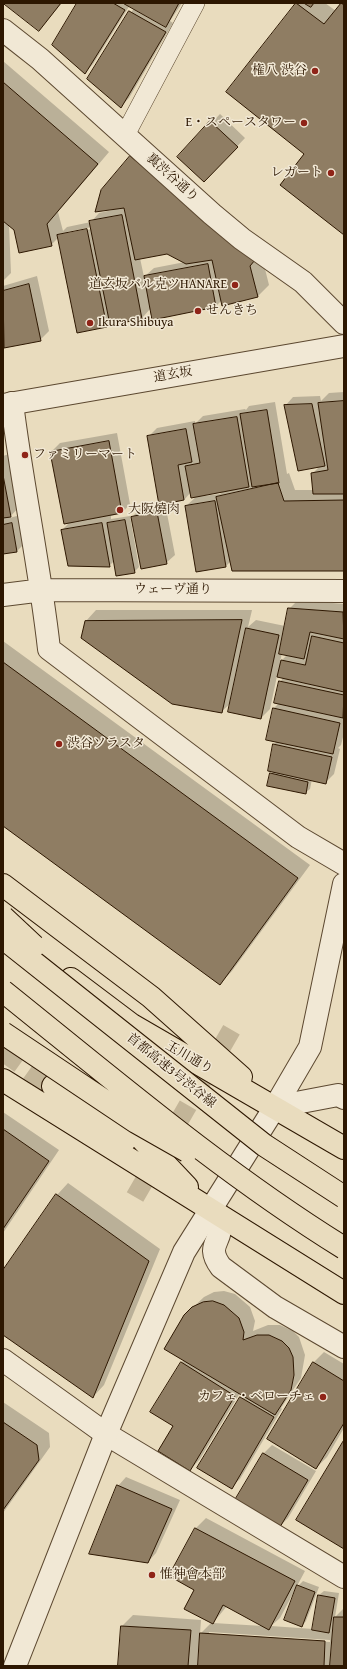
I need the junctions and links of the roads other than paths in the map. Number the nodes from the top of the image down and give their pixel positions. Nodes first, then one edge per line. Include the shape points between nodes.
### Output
1 (195, 3) edge
2 (3, 30) edge
3 (125, 135) junction
4 (344, 323) edge
5 (344, 346) edge
6 (7, 404) edge
7 (43, 590) junction
8 (344, 591) edge
9 (3, 595) edge
10 (344, 864) edge
11 (344, 884) edge
12 (3, 885) edge
13 (3, 917) edge
14 (3, 927) edge
15 (3, 938) edge
16 (3, 991) edge
17 (3, 1014) edge
18 (3, 1033) edge
19 (133, 1040) junction
20 (3, 1080) edge
21 (53, 1086) tunnel mouth
22 (344, 1098) edge
23 (275, 1107) junction
24 (344, 1148) edge
25 (266, 1197) junction
26 (344, 1197) edge
27 (210, 1211) junction
28 (344, 1248) edge
29 (344, 1293) edge
30 (344, 1347) edge
31 (3, 1360) edge
32 (106, 1434) junction
33 (344, 1577) edge
34 (15, 1666) edge

1 - 3 street
2 - 3 street, 裏渋谷通り via 25,46
3 - 4 street, 裏渋谷通り via 242,239 303,282
5 - 6 street, 道玄坂
6 - 7 street via 17,443
7 - 8 street, ウェーヴ通り
7 - 9 street, ウェーヴ通り
7 - 10 street via 49,649 298,837
11 - 23 street via 310,1047
12 - 23 highway via 151,997
13 - 19 highway, bridge
14 - 23 highway, 玉川通り via 132,1025
15 - 19 highway, 首都高速3号渋谷線, bridge
16 - 25 highway, bridge via 186,1137
17 - 27 highway via 66,1059
18 - 25 highway, bridge via 136,1122
19 - 26 highway, 首都高速3号渋谷線, bridge via 264,1146
20 - 27 highway
21 - 27 highway
22 - 23 street via 338,1095
23 - 24 highway, 玉川通り
23 - 27 street
25 - 28 highway, bridge
27 - 29 highway
27 - 30 street via 219,1223 219,1234 213,1252 221,1267 275,1307
27 - 32 street via 184,1252
31 - 32 street
32 - 33 street
32 - 34 street

